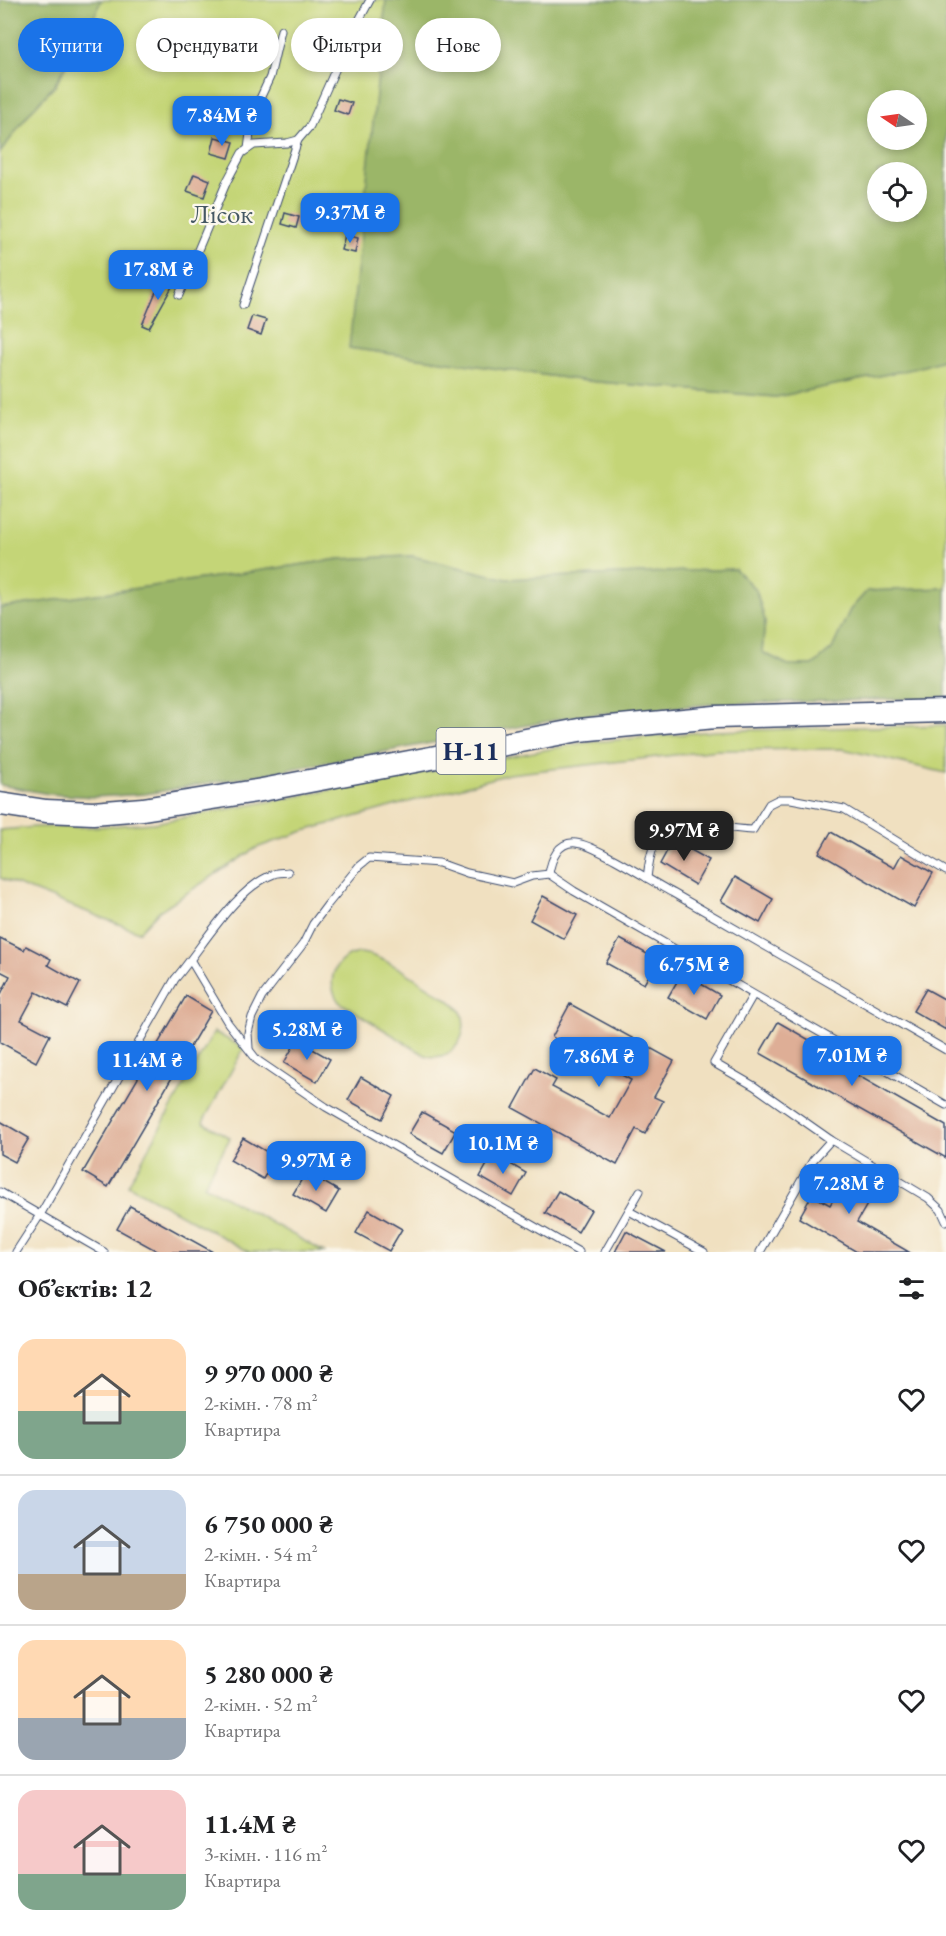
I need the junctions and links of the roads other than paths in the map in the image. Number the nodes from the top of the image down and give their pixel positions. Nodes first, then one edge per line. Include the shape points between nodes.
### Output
1 (370, 0) edge
2 (281, 30) dead end
3 (298, 140) junction
4 (248, 149) junction
5 (179, 296) dead end
6 (243, 305) dead end
7 (946, 711) edge
8 (0, 804) edge
9 (946, 871) edge
10 (288, 872) dead end
11 (549, 874) junction
12 (647, 878) junction
13 (191, 961) junction
14 (753, 995) junction
15 (249, 1048) junction
16 (946, 1050) edge
17 (946, 1106) edge
18 (831, 1140) junction
19 (640, 1191) dead end
20 (0, 1192) edge
21 (629, 1211) junction
22 (40, 1215) junction
23 (946, 1221) edge
24 (16, 1252) edge
25 (104, 1252) edge
26 (579, 1252) edge
27 (605, 1252) edge
28 (704, 1252) edge
29 (760, 1252) edge

1 - 3 lane via 310,126
2 - 4 lane via 270,77 251,126
3 - 4 lane
3 - 6 lane
4 - 5 lane via 227,181
7 - 8 main road, Н-11 via 715,717 579,730 143,809 58,812
9 - 12 lane via 844,809 779,799 769,804 753,830 684,820 665,826 651,850
10 - 13 lane via 274,873 246,891
11 - 12 lane via 558,849 577,843
11 - 14 lane
11 - 15 lane via 513,883 439,863 369,858 328,904 262,997 252,1017
12 - 16 lane
13 - 15 lane via 228,1023
13 - 22 lane via 175,979
14 - 17 lane
14 - 18 lane via 714,1063
15 - 26 lane via 257,1060 326,1107
18 - 23 lane via 928,1198
18 - 29 lane via 813,1160
19 - 21 lane
20 - 22 lane
21 - 27 lane
21 - 28 lane
22 - 24 lane
22 - 25 lane

